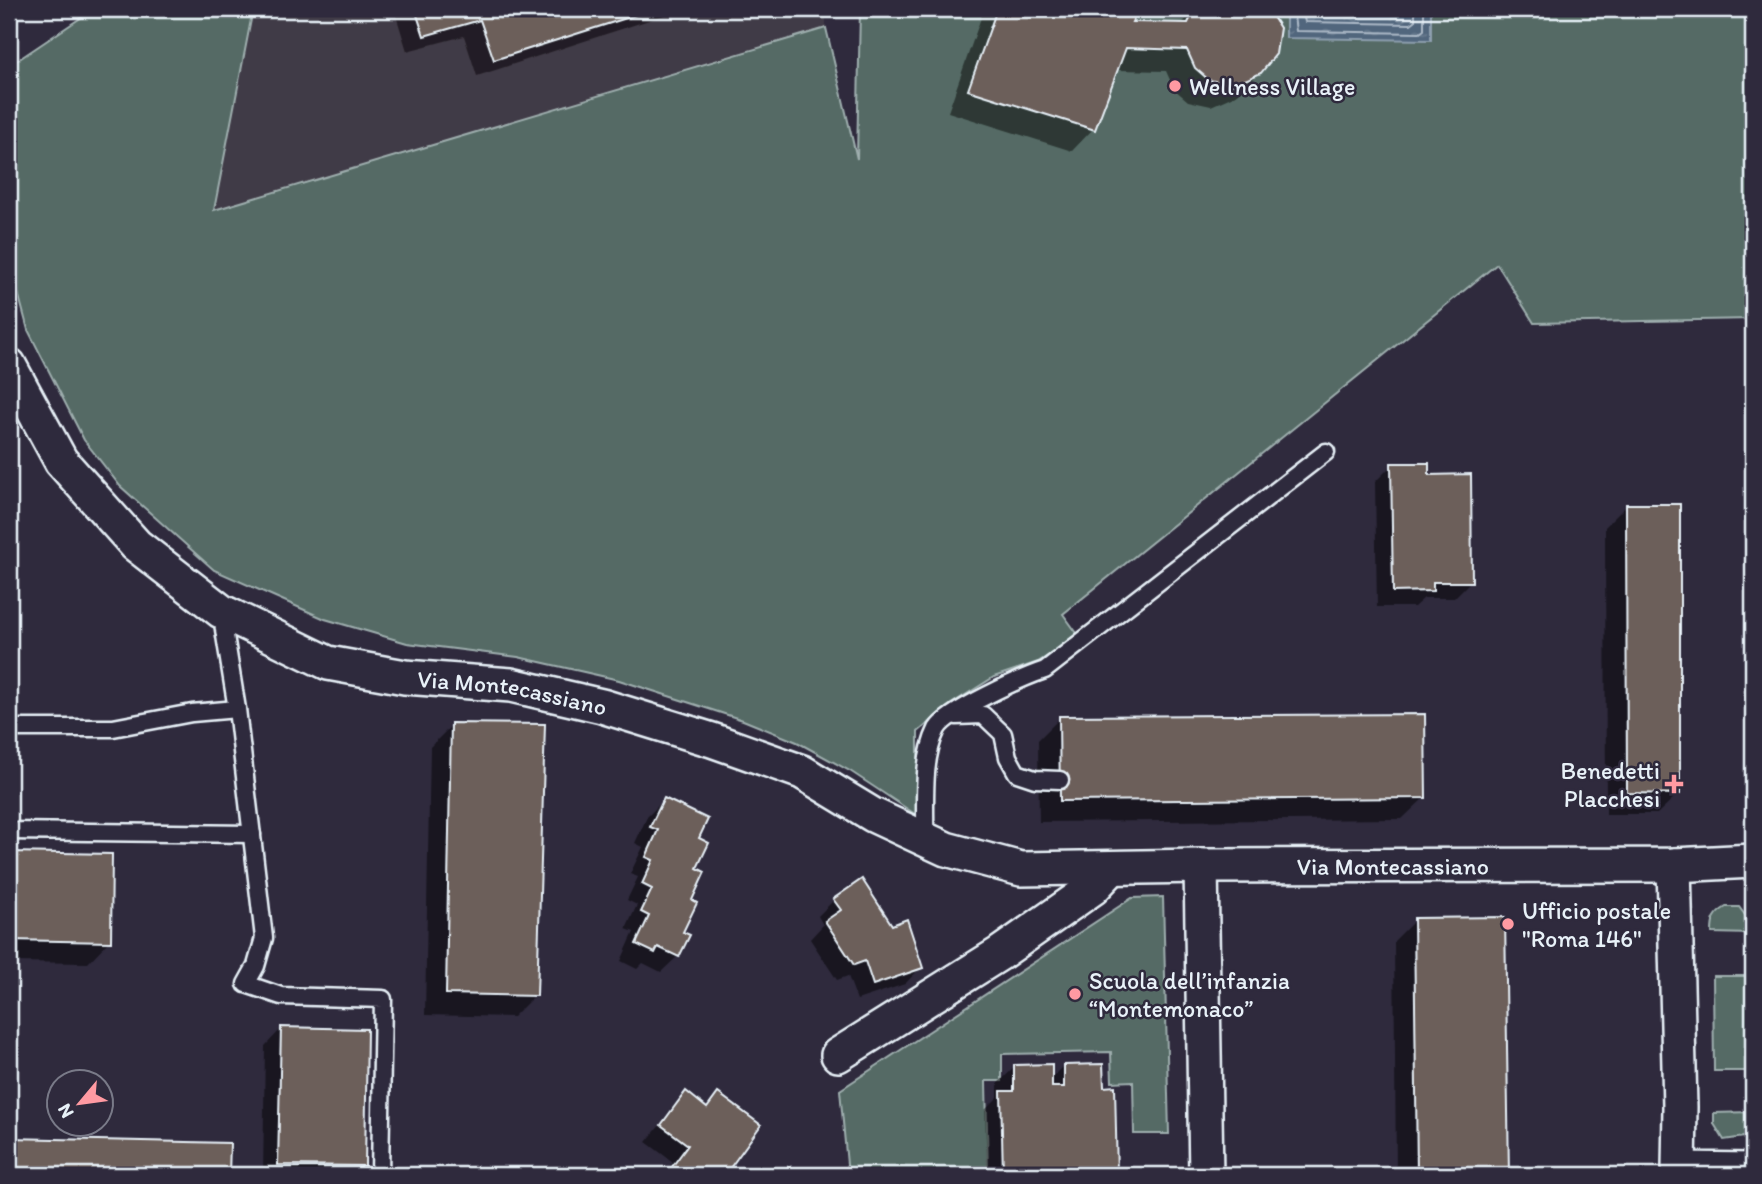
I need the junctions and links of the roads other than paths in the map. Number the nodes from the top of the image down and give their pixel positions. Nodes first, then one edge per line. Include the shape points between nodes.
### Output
1 (9, 365) edge
2 (1326, 453) dead end
3 (221, 611) junction
4 (237, 709) junction
5 (953, 716) junction
6 (9, 728) edge
7 (1060, 780) dead end
8 (9, 831) edge
9 (252, 834) junction
10 (925, 840) junction
11 (1753, 862) edge
12 (1674, 865) junction
13 (1201, 866) junction
14 (1112, 867) junction
15 (838, 1055) dead end
16 (1753, 1170) edge
17 (380, 1175) edge
18 (1206, 1175) edge

1 - 3 street, Via Montecassiano via 61,461 136,545
2 - 5 lane via 1045,670 1013,681
3 - 4 lane
3 - 10 street, Via Montecassiano via 328,663 405,677 511,685 602,706 724,744 802,772
4 - 6 lane via 113,728
4 - 9 lane
5 - 7 lane via 983,715 1003,734 1017,773
5 - 10 lane via 939,725 928,753
8 - 9 lane
9 - 17 lane via 264,938 246,984 281,996 383,999
10 - 14 street, Via Montecassiano via 1021,869
11 - 12 street, Via Montecassiano
12 - 13 street, Via Montecassiano
12 - 16 street via 1679,1169
13 - 14 street, Via Montecassiano
13 - 18 street
14 - 15 street via 1093,888 999,954

